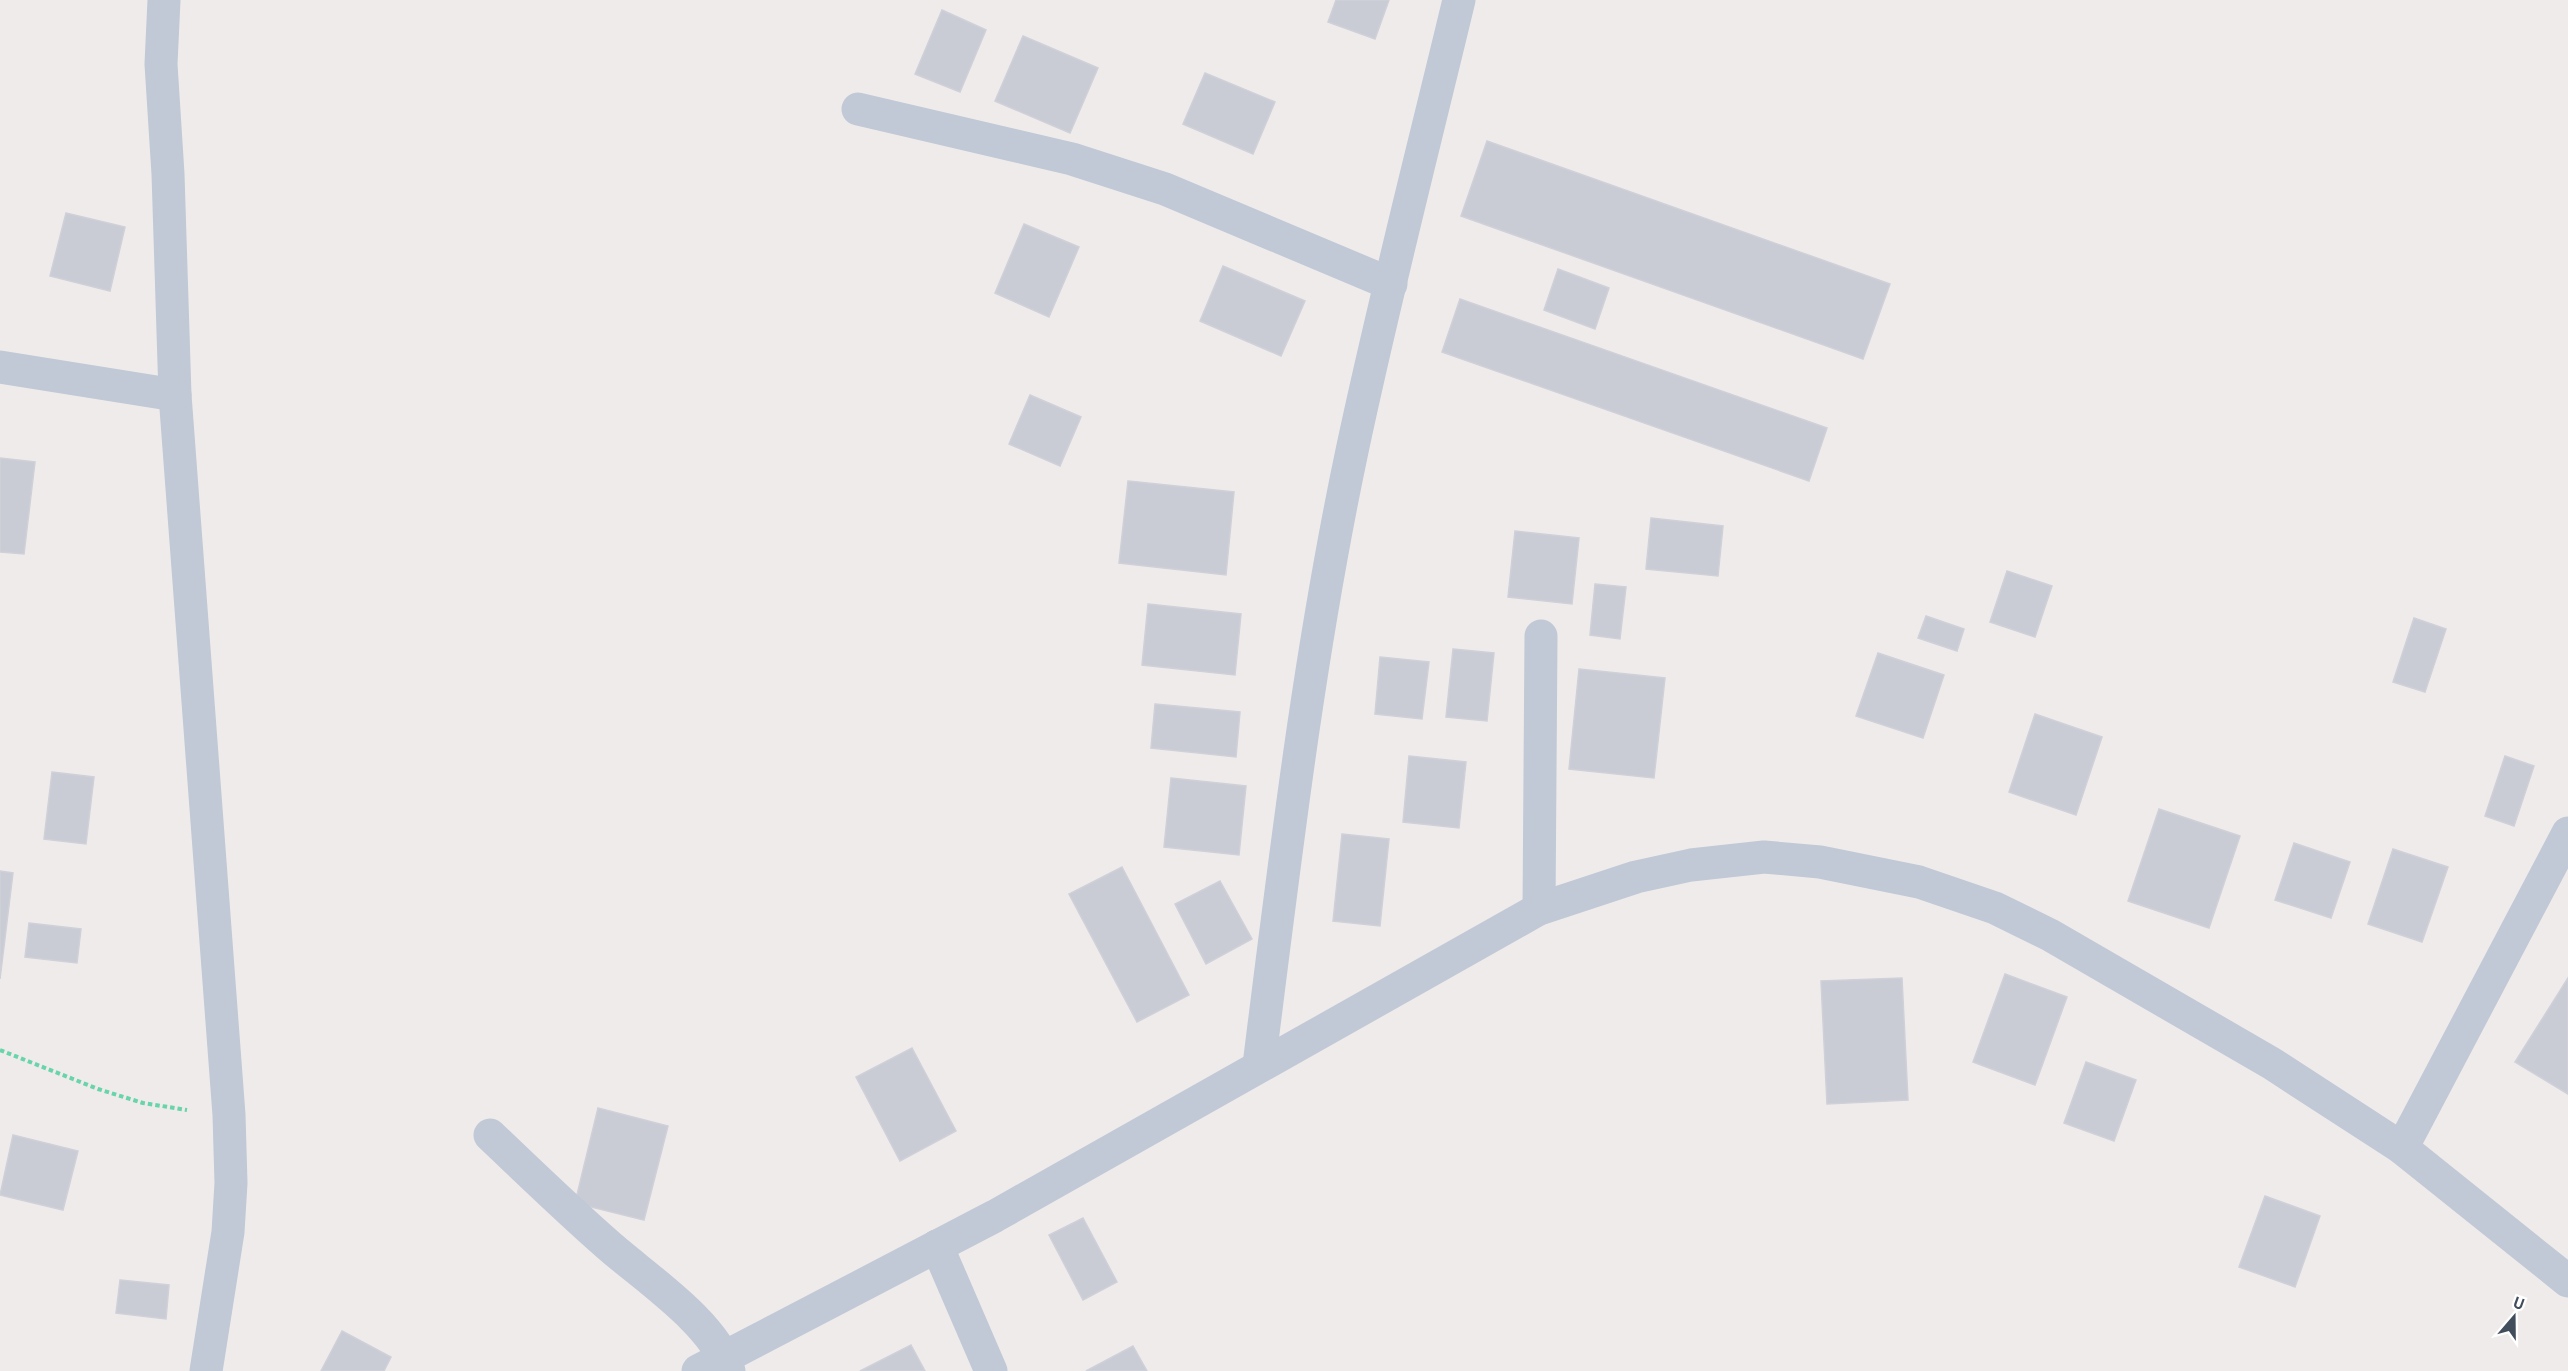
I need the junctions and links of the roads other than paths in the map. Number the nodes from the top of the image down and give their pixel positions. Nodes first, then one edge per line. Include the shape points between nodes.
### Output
1 (164, 0) edge
2 (1459, 0) edge
3 (858, 109) dead end
4 (1392, 284) junction
5 (0, 367) edge
6 (175, 395) junction
7 (1541, 636) dead end
8 (2568, 833) edge
9 (1539, 909) junction
10 (1259, 1065) junction
11 (490, 1135) dead end
12 (2402, 1148) junction
13 (937, 1246) junction
14 (2568, 1281) edge
15 (717, 1366) edge
16 (206, 1371) edge
17 (992, 1371) edge

1 - 6 street via 161,64
2 - 4 street
3 - 4 street via 1072,159 1165,189
4 - 10 street via 1352,450 1301,731
5 - 6 street
6 - 16 street via 229,1115 228,1232
7 - 9 street
8 - 12 street
9 - 10 street
9 - 12 street via 1636,877 1691,865 1764,857 1820,862 1919,882 1995,908 2050,934 2271,1063
10 - 13 street
11 - 15 street via 607,1245 684,1308
12 - 14 street
13 - 15 street
13 - 17 street

